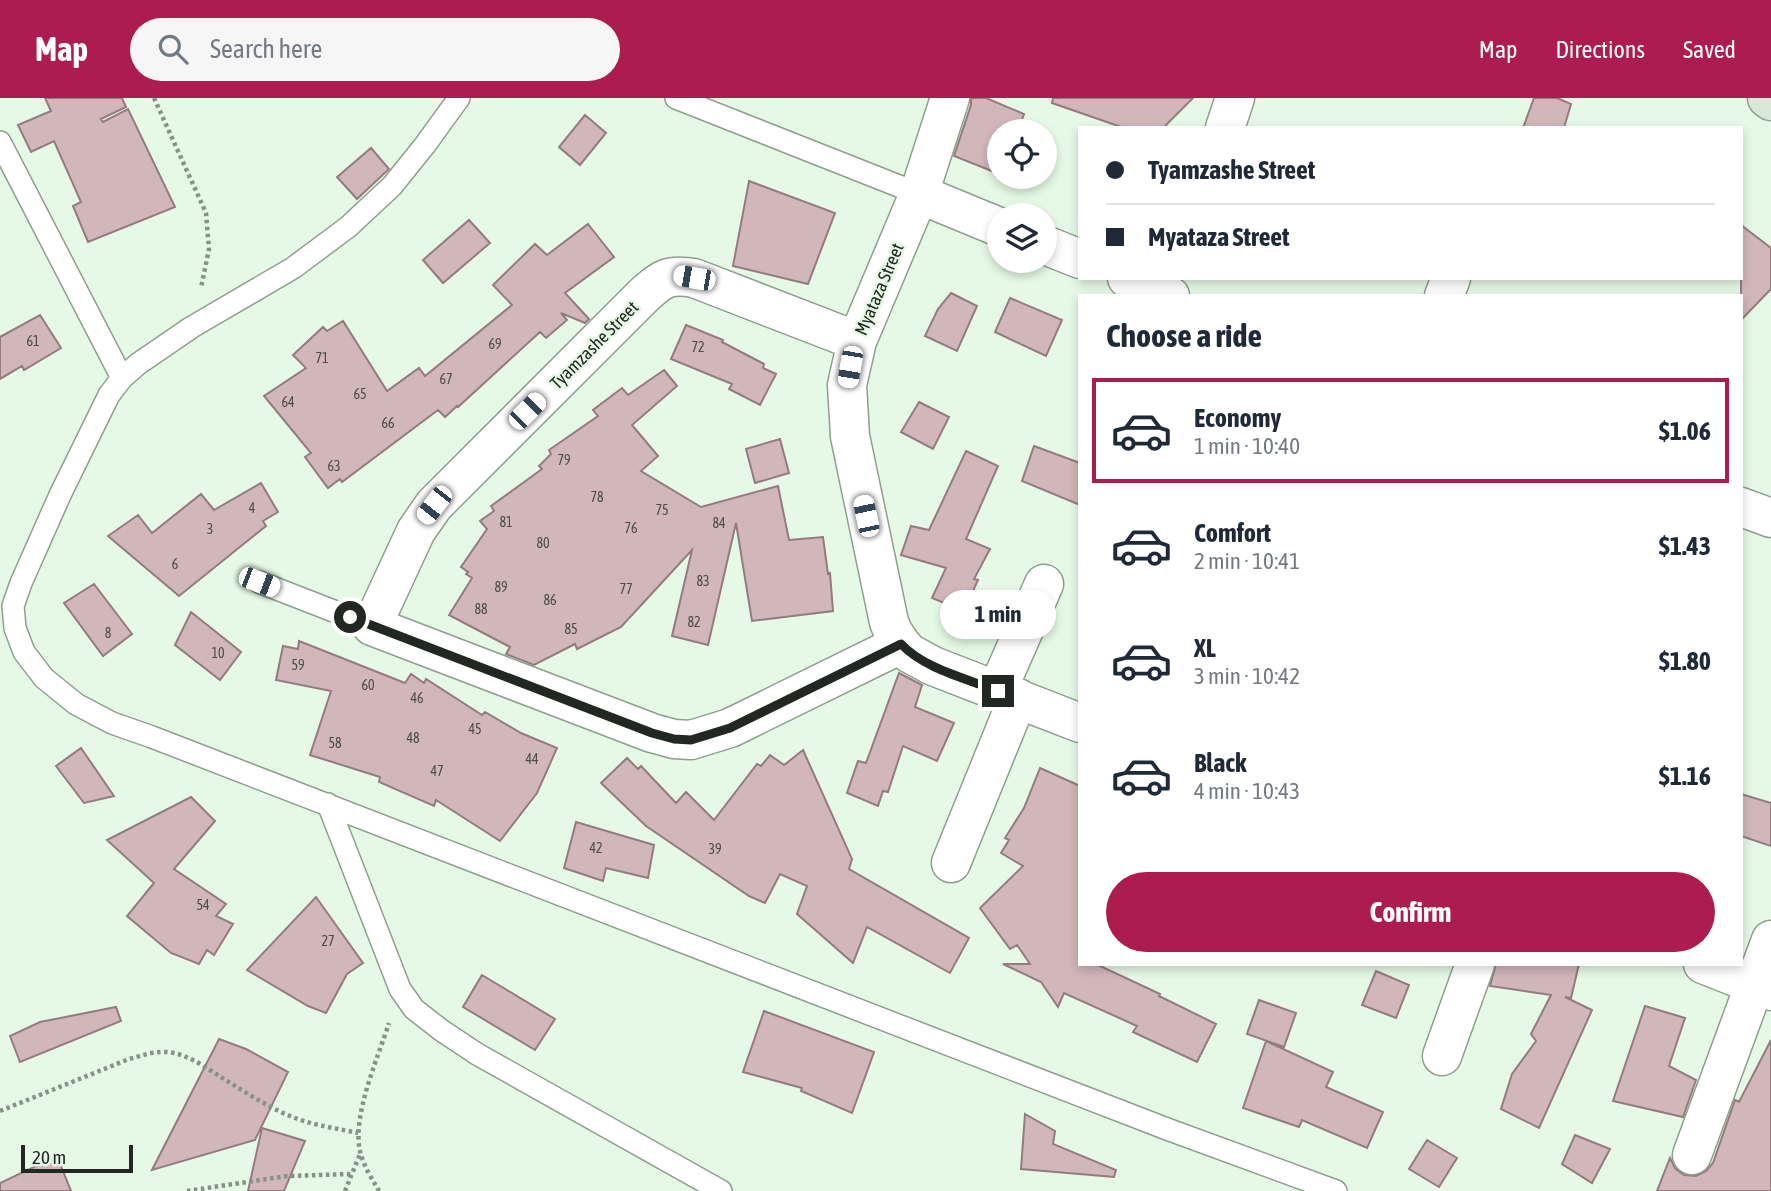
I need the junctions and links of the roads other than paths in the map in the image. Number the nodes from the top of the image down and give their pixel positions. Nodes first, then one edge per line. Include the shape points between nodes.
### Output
1 (459, 98) edge
2 (676, 98) edge
3 (950, 98) edge
4 (1235, 98) edge
5 (1767, 98) edge
6 (1771, 101) edge
7 (1226, 126) edge
8 (0, 142) edge
9 (919, 194) junction
10 (987, 222) edge
11 (1057, 250) edge
12 (1078, 258) edge
13 (1132, 280) edge
14 (1167, 294) edge
15 (857, 341) junction
16 (122, 378) junction
17 (1743, 508) edge
18 (1771, 517) edge
19 (259, 582) dead end
20 (1044, 584) dead end
21 (372, 626) junction
22 (901, 644) junction
23 (1008, 694) junction
24 (1078, 722) edge
25 (328, 804) junction
26 (951, 863) dead end
27 (1771, 940) edge
28 (1474, 966) edge
29 (1708, 966) edge
30 (1763, 988) edge
31 (1442, 1056) dead end
32 (1692, 1155) dead end
33 (722, 1191) edge
34 (1336, 1191) edge

1 - 16 lane via 392,186 348,227 293,268 192,327
2 - 9 lane
3 - 9 street, Myataza Street
4 - 7 street
5 - 6 main road
8 - 16 lane
9 - 10 street
9 - 15 street, Myataza Street
11 - 12 street
13 - 14 street
15 - 21 street, Tyamzashe Street via 694,278 671,276 660,281 434,505 416,531
15 - 22 street, Myataza Street via 847,385 850,436 889,622
16 - 25 lane via 108,395 21,583 13,606 24,652 44,678 76,704 112,723
17 - 18 street
19 - 21 lane
20 - 23 street
21 - 22 street via 652,733 691,740 730,728
22 - 23 street via 933,666
23 - 24 street
23 - 26 street
25 - 33 lane via 400,989 414,1009 477,1054
25 - 34 lane
27 - 30 street
28 - 31 street
29 - 30 street
30 - 32 street

